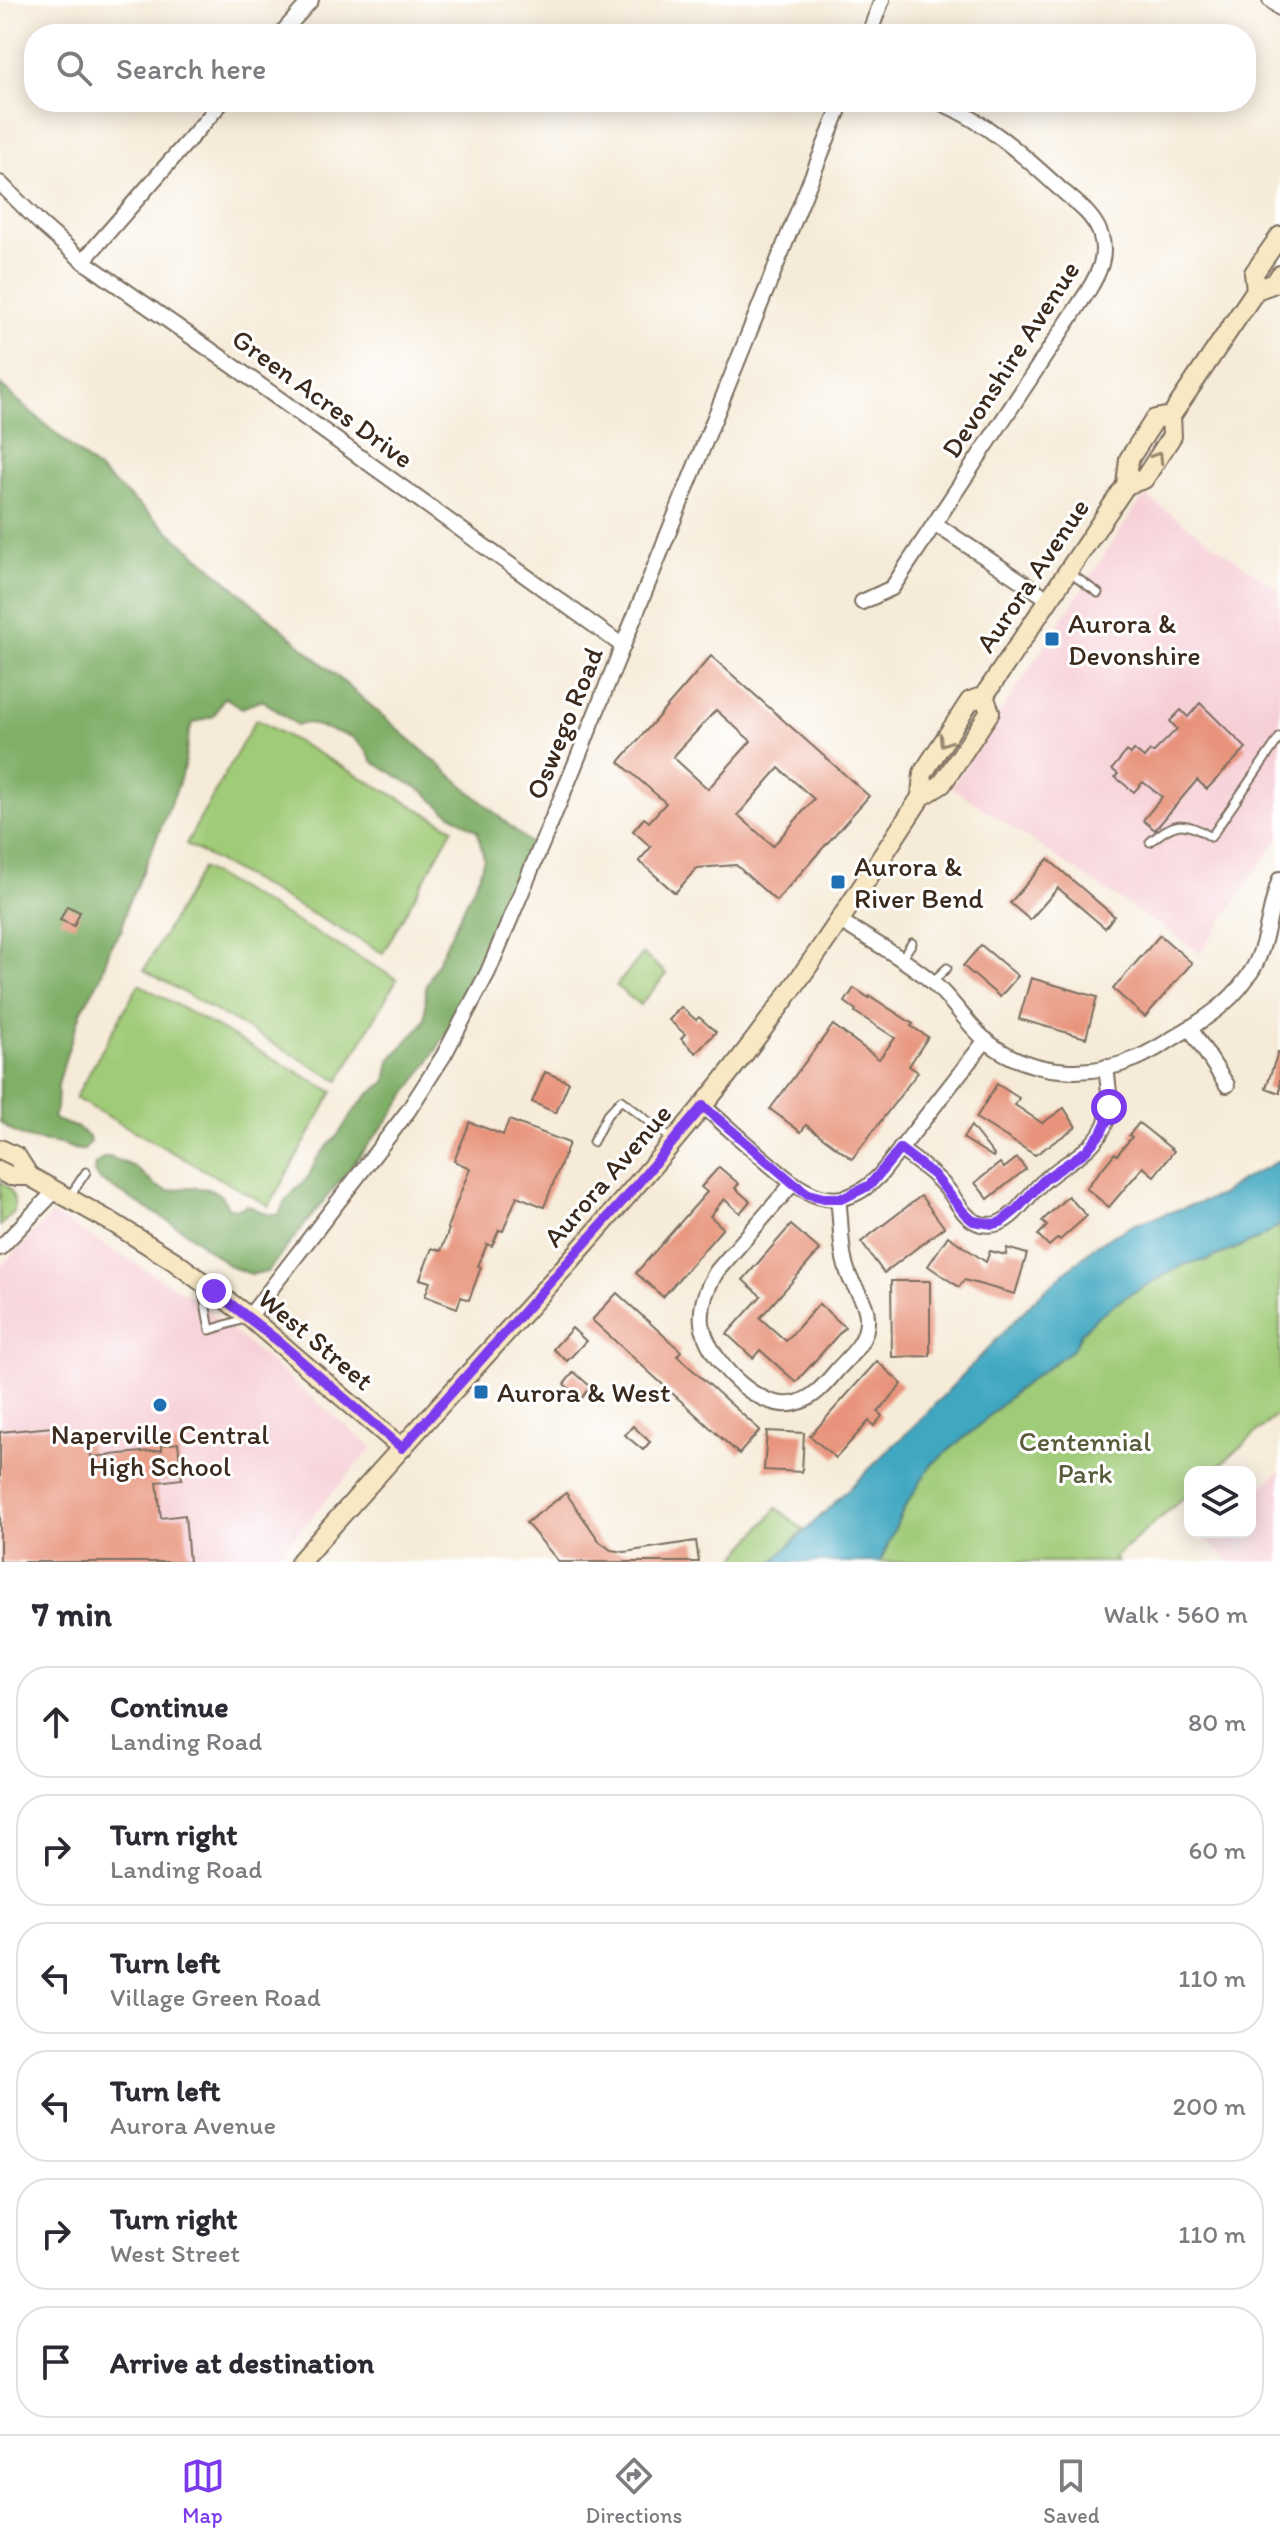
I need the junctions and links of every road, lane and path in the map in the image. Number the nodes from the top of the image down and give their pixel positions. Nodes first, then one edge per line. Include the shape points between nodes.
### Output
1 (311, 0) edge
2 (882, 0) edge
3 (1270, 0) edge
4 (1280, 8) edge
5 (290, 24) edge
6 (873, 24) edge
7 (213, 112) edge
8 (838, 112) edge
9 (960, 112) edge
10 (0, 183) edge
11 (1280, 236) edge
12 (83, 261) junction
13 (1280, 275) edge
14 (1256, 290) junction
15 (935, 524) junction
16 (1069, 572) junction
17 (1098, 593) dead end
18 (1050, 600) junction
19 (862, 602) dead end
20 (623, 646) junction
21 (1280, 737) edge
22 (1150, 842) dead end
23 (1280, 879) edge
24 (1276, 906) edge
25 (839, 920) junction
26 (912, 943) dead end
27 (900, 960) junction
28 (947, 968) dead end
29 (932, 982) junction
30 (1190, 1028) junction
31 (986, 1040) junction
32 (1106, 1067) junction
33 (1227, 1085) dead end
34 (703, 1106) junction
35 (674, 1141) junction
36 (593, 1142) dead end
37 (0, 1149) edge
38 (900, 1149) junction
39 (0, 1171) edge
40 (86, 1172) dead end
41 (29, 1176) junction
42 (793, 1183) junction
43 (62, 1195) junction
44 (838, 1199) junction
45 (0, 1248) edge
46 (202, 1281) junction
47 (249, 1317) junction
48 (402, 1448) junction
49 (300, 1562) edge

1 - 5 street
2 - 6 street
3 - 4 street
7 - 12 street
8 - 20 street, Oswego Road
9 - 15 street, Devonshire Avenue via 1010,143 1087,212 1103,247 1099,272 1088,291
10 - 12 street, Green Acres Drive
11 - 14 main road, Aurora Avenue via 1254,273
12 - 20 street, Green Acres Drive
13 - 14 main road, Aurora Avenue via 1275,283
14 - 16 main road, Aurora Avenue via 1171,416 1172,436 1144,479 1126,485
15 - 18 street
15 - 19 street, Devonshire Avenue via 892,588
16 - 17 lane
16 - 18 main road, Aurora Avenue
18 - 25 main road, Aurora Avenue via 984,696 970,701 923,773 921,797
20 - 47 street, Oswego Road via 467,1015 400,1121
21 - 22 lane via 1211,837 1180,824 1167,827
23 - 24 street
24 - 30 street via 1244,982 1223,1006
25 - 27 street
25 - 34 main road, Aurora Avenue
26 - 27 lane
27 - 29 street
28 - 29 lane
29 - 31 street
30 - 32 street via 1136,1059
30 - 33 street
31 - 32 street via 1047,1068
31 - 38 street
32 - 38 street via 1109,1107 1101,1133 1001,1222 973,1221 934,1175
34 - 35 main road, Aurora Avenue
34 - 42 street
35 - 36 lane via 621,1100
35 - 48 main road, Aurora Avenue
37 - 41 main road, West Street via 17,1157
38 - 44 street via 870,1185
39 - 41 main road, West Street
40 - 43 lane
41 - 43 main road, West Street
42 - 44 street via 808,1194
42 - 44 street via 717,1271 703,1301 703,1327 714,1355 773,1404 791,1404 814,1394 866,1331 866,1307 843,1253
43 - 45 street
43 - 46 main road, West Street
46 - 47 main road, West Street
46 - 47 lane via 210,1330
47 - 48 main road, West Street
48 - 49 main road, Aurora Avenue

